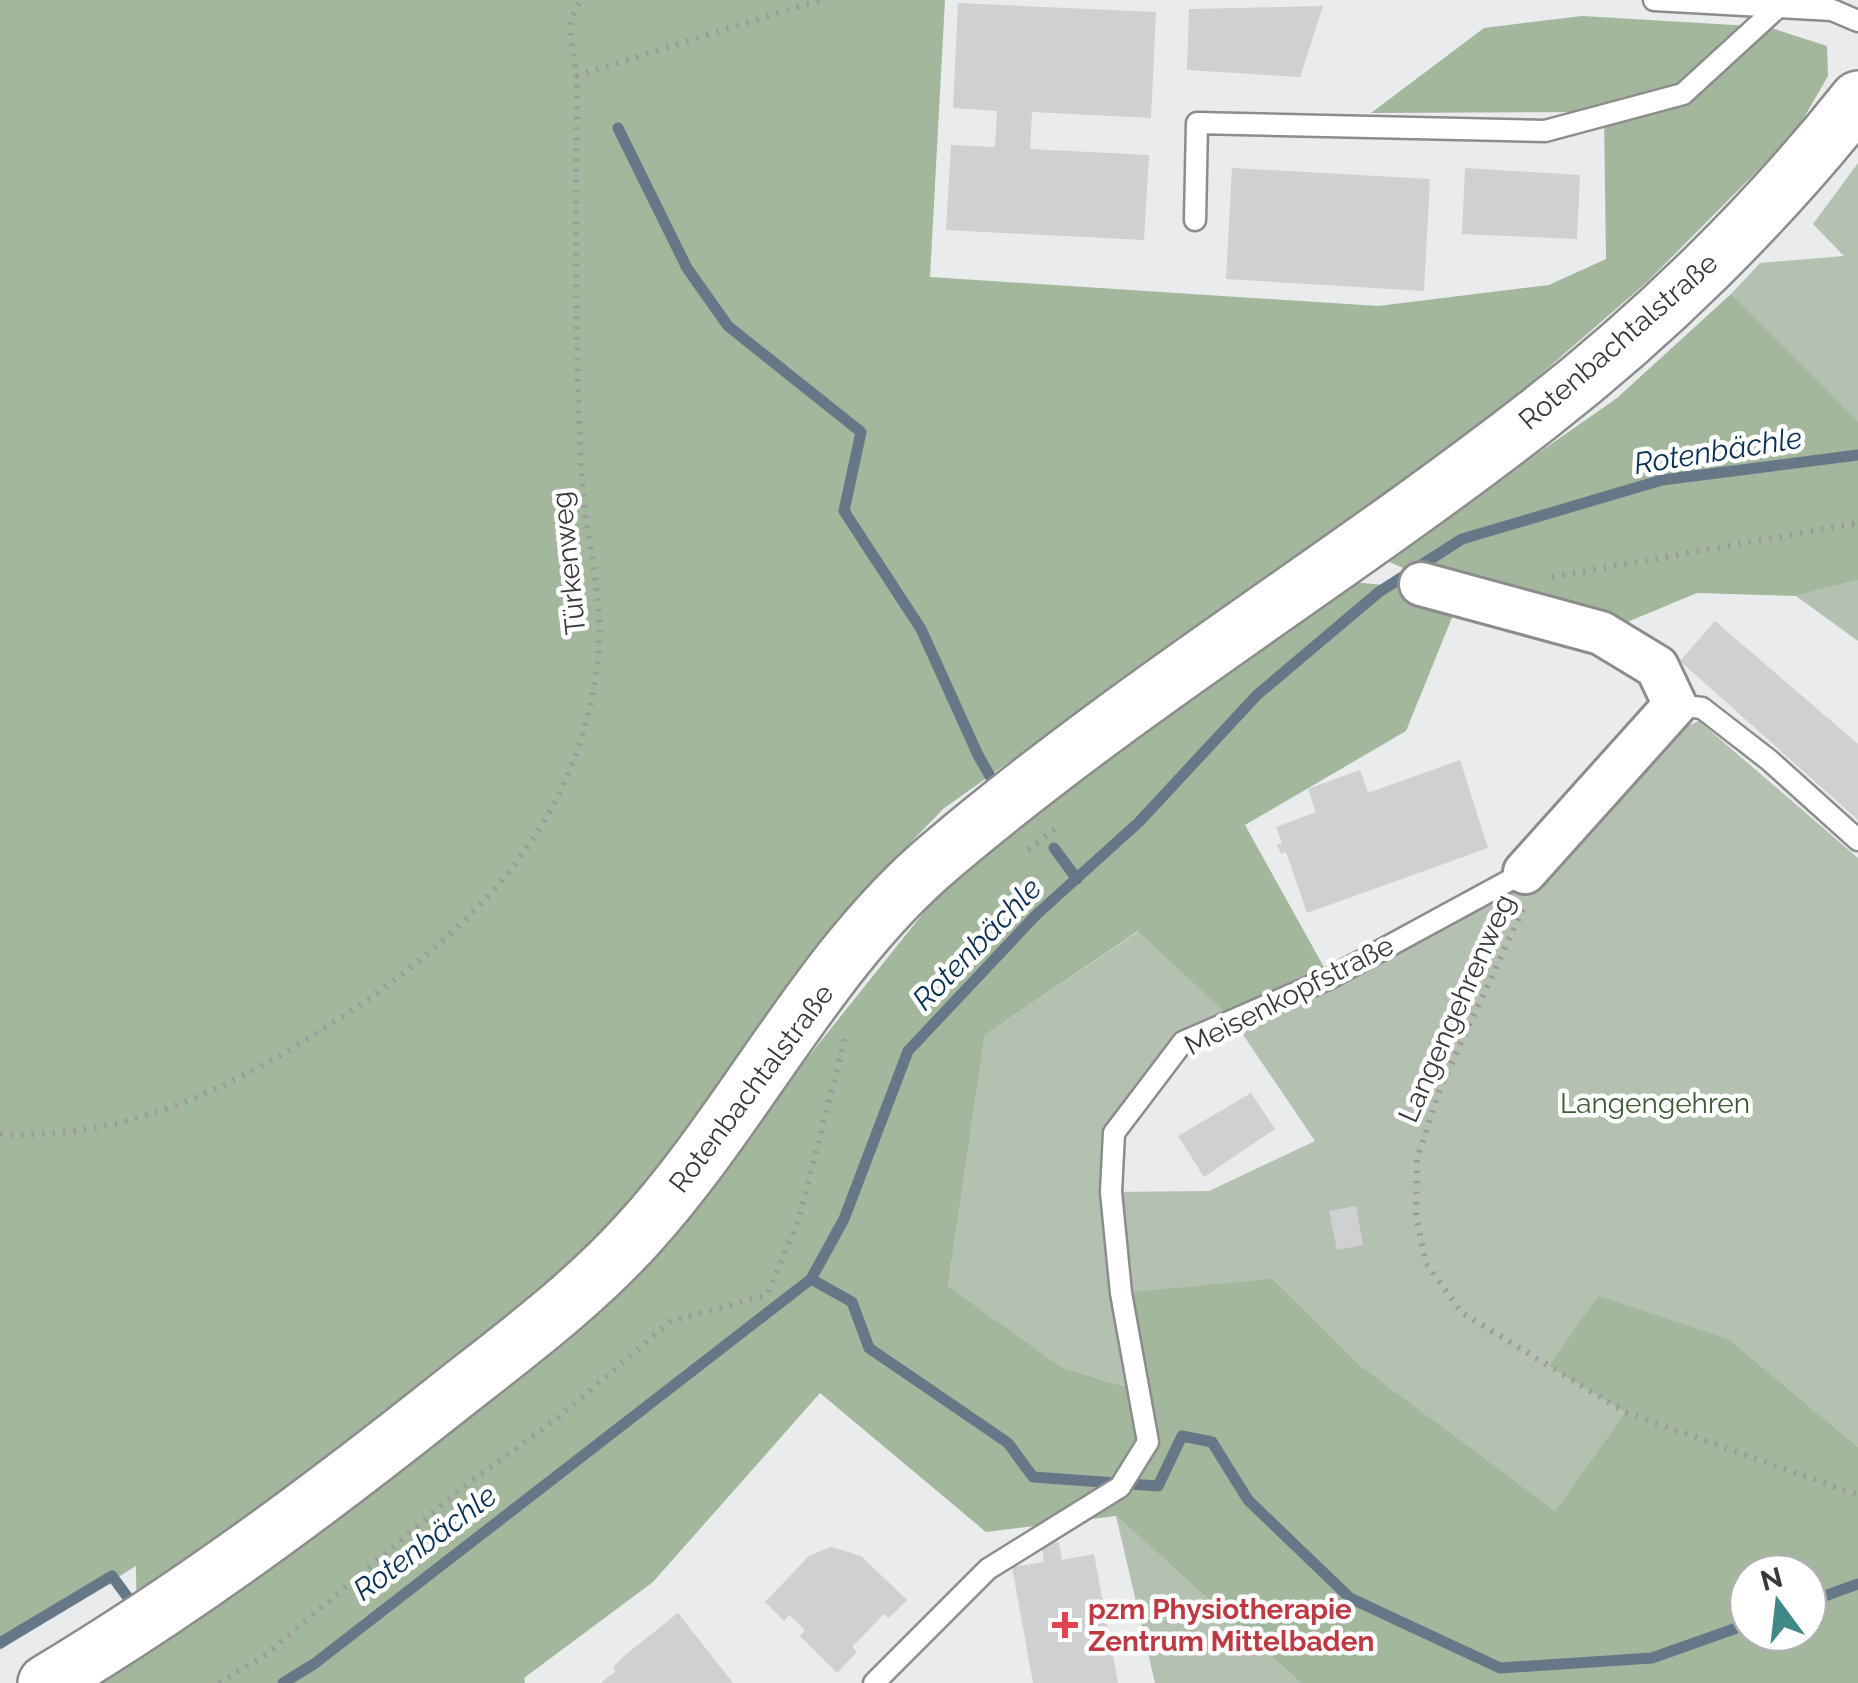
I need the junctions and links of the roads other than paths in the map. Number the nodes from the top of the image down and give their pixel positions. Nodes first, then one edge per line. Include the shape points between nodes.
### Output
1 (1654, 0) edge
2 (1778, 8) junction
3 (1858, 21) edge
4 (1858, 98) edge
5 (1195, 220) dead end
6 (1420, 584) dead end
7 (1674, 705) junction
8 (1858, 840) edge
9 (1525, 872) joint
10 (46, 1683) edge
11 (874, 1683) edge

1 - 2 lane
2 - 3 lane via 1832,10
2 - 5 lane via 1683,94 1545,131 1197,123
4 - 10 main road, Rotenbachtalstraße via 1746,225 1640,328 1360,564 1030,784 936,859 878,917 704,1160 556,1312 250,1550
6 - 7 street via 1602,633 1657,667
7 - 8 lane via 1702,708
7 - 9 street, Meisenkopfstraße
9 - 11 lane, Meisenkopfstraße via 1330,978 1183,1042 1114,1133 1110,1192 1120,1293 1148,1442 1120,1487 988,1569

